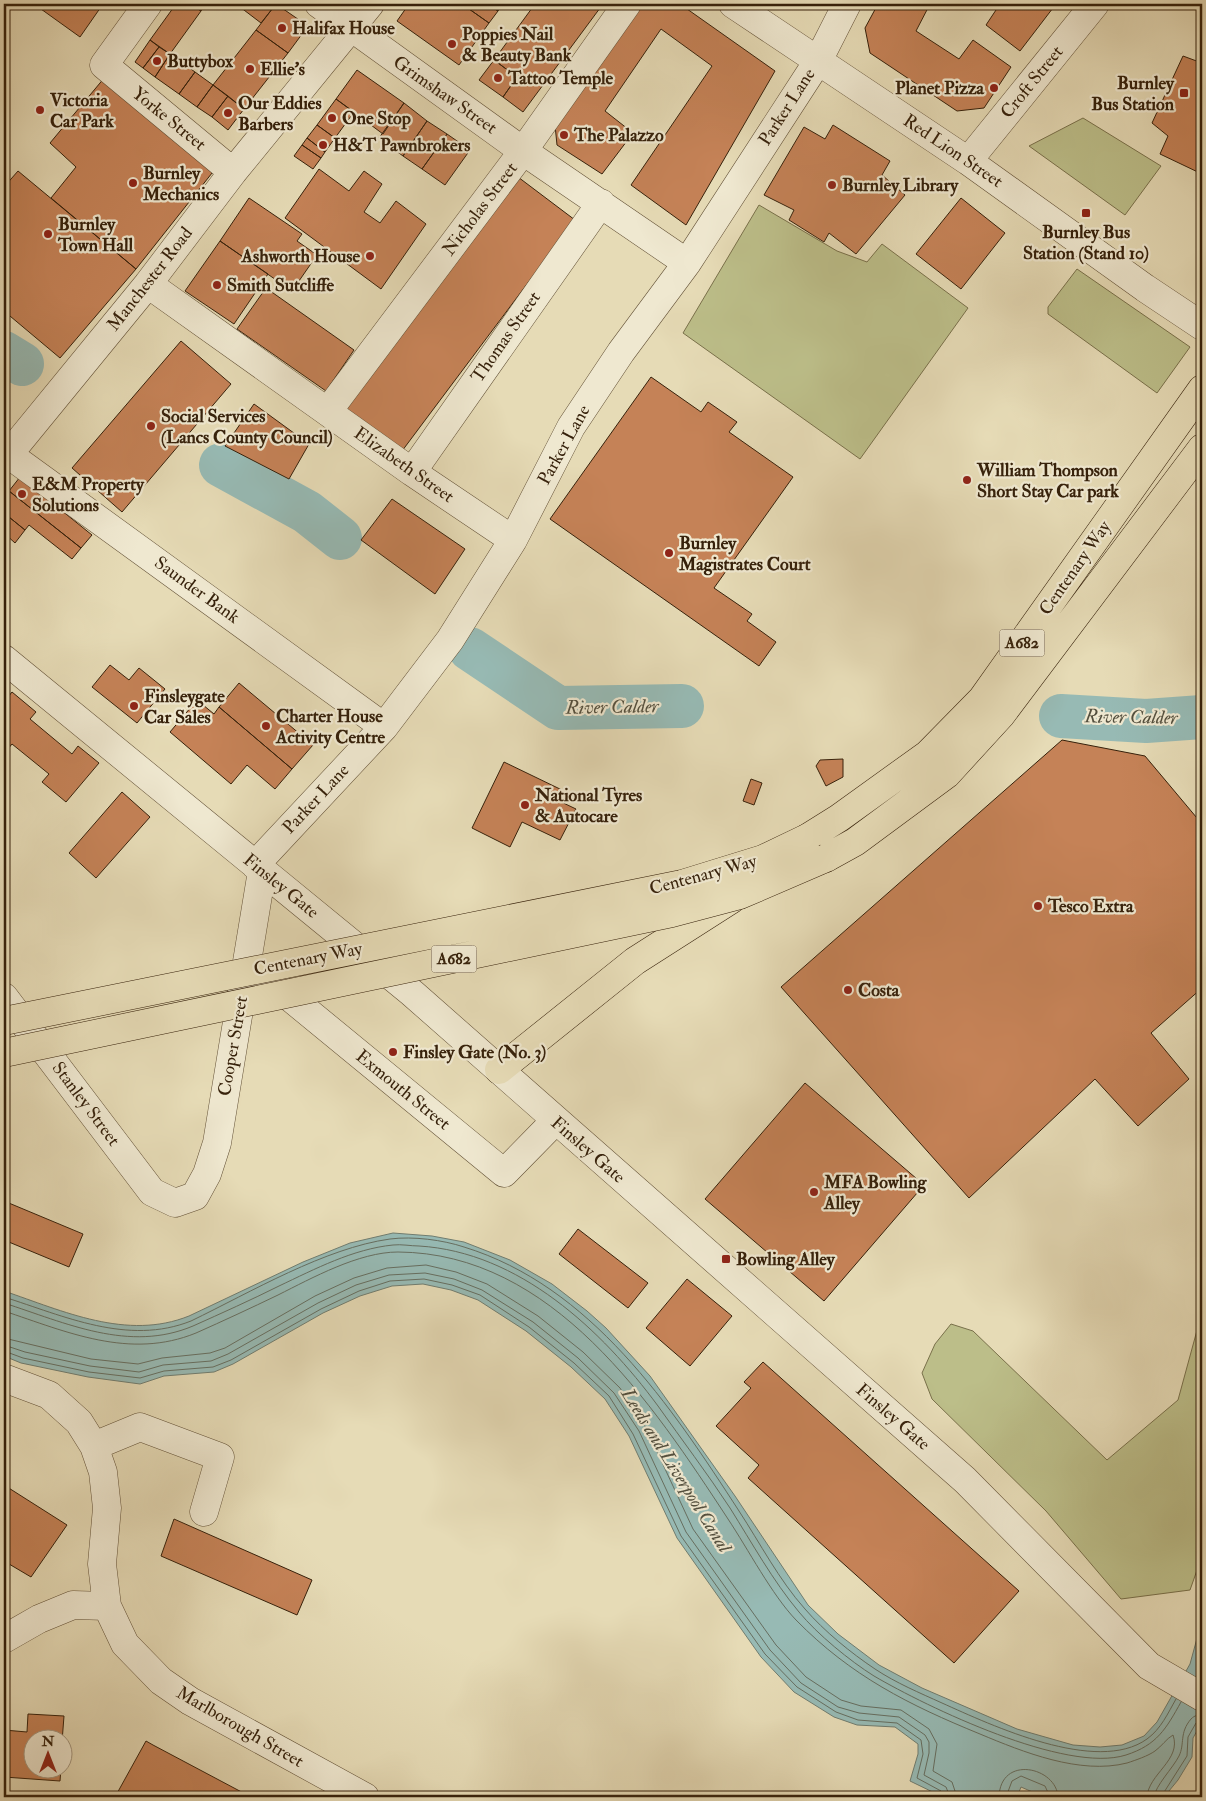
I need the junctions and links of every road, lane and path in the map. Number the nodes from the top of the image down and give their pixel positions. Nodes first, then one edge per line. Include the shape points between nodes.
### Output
1 (148, 4) edge
2 (318, 4) edge
3 (370, 4) edge
4 (627, 4) edge
5 (733, 4) edge
6 (847, 4) edge
7 (1095, 4) edge
8 (351, 29) junction
9 (818, 61) junction
10 (523, 151) junction
11 (968, 160) junction
12 (233, 172) junction
13 (601, 202) junction
14 (687, 263) junction
15 (148, 284) junction
16 (1145, 288) junction
17 (1202, 301) edge
18 (1202, 326) edge
19 (1199, 396) edge
20 (328, 410) junction
21 (6, 457) edge
22 (1198, 457) edge
23 (412, 472) junction
24 (514, 540) junction
25 (4, 659) edge
26 (384, 727) junction
27 (258, 868) junction
28 (740, 895) junction
29 (247, 962) junction
30 (4, 997) edge
31 (4, 1021) edge
32 (4, 1054) edge
33 (499, 1070) junction
34 (555, 1121) junction
35 (175, 1203) joint
36 (4, 1378) edge
37 (94, 1446) junction
38 (204, 1512) dead end
39 (106, 1606) junction
40 (4, 1639) edge
41 (1202, 1697) edge
42 (365, 1797) edge

1 - 12 street, Yorke Street via 104,66
2 - 8 street, Grimshaw Street
3 - 8 street, Manchester Road
4 - 10 street, Nicholas Street
5 - 9 street, Red Lion Street
6 - 9 street, Parker Lane
7 - 11 street, Croft Street
8 - 10 street, Grimshaw Street via 450,96
8 - 12 street, Manchester Road
9 - 11 street, Red Lion Street
9 - 14 street, Parker Lane
10 - 13 street, Grimshaw Street
10 - 20 street, Nicholas Street
11 - 16 street, Red Lion Street
12 - 15 street, Manchester Road
13 - 14 street, Grimshaw Street
13 - 23 street, Thomas Street
14 - 24 street, Parker Lane via 571,427
15 - 20 street, Elizabeth Street
15 - 21 street, Manchester Road
16 - 17 street, Red Lion Street via 1187,302
16 - 18 street, Red Lion Street
19 - 31 main road, Centenary Way / A682, bridge via 982,699 928,754 807,838 763,859 682,884
20 - 23 street, Elizabeth Street
21 - 26 street, Saunder Bank
22 - 28 main road, Centenary Way / A682, bridge via 1001,715 947,774 856,842
23 - 24 street, Elizabeth Street
24 - 26 street, Parker Lane via 450,640
25 - 27 street, Finsley Gate
26 - 27 street, Parker Lane
27 - 29 street, Cooper Street
27 - 33 street, Finsley Gate via 412,993
28 - 32 main road, Centenary Way / A682, bridge via 662,916
28 - 33 main road, A682, bridge via 635,961
29 - 34 street, Exmouth Street via 504,1173
29 - 35 street, Cooper Street via 217,1143 207,1174 195,1196
30 - 35 street, Stanley Street via 152,1192
33 - 34 street, Finsley Gate
34 - 41 street, Finsley Gate via 965,1480 1149,1666
36 - 37 street via 49,1396 79,1422
37 - 38 street via 140,1427 220,1457
37 - 39 street via 103,1472 107,1508 102,1564
39 - 40 street via 73,1605
39 - 42 street, Marlborough Street via 125,1644 161,1681 190,1701

